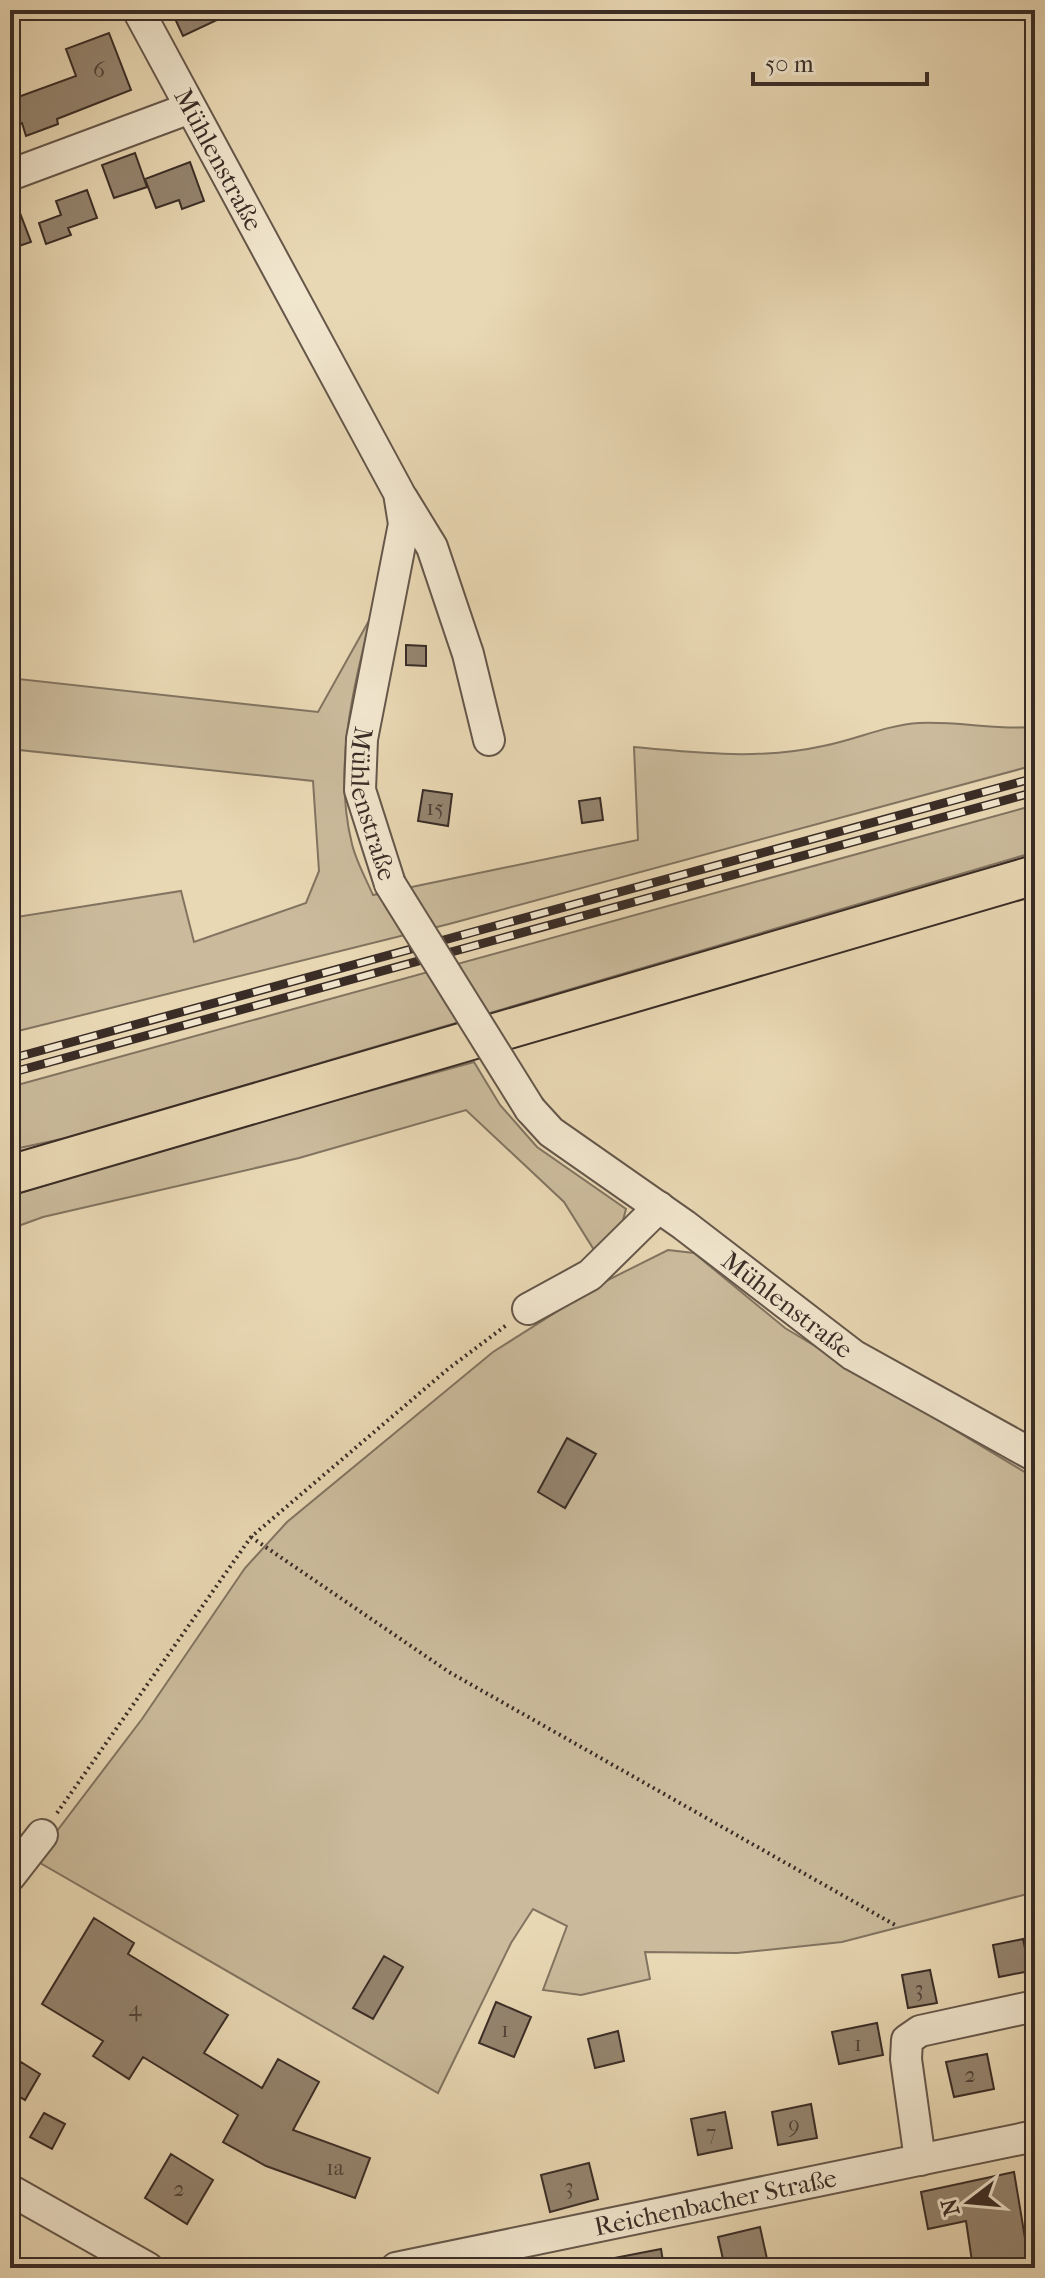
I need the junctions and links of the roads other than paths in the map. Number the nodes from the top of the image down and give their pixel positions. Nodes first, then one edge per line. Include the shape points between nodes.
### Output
1 (138, 10) edge
2 (190, 108) junction
3 (10, 175) edge
4 (399, 493) junction
5 (489, 740) dead end
6 (1035, 875) edge
7 (10, 1175) edge
8 (659, 1207) junction
9 (528, 1309) road end
10 (1035, 1456) edge
11 (42, 1835) road end
12 (10, 1876) edge
13 (1035, 2006) edge
14 (1035, 2136) edge
15 (920, 2160) junction
16 (10, 2190) edge
17 (148, 2268) edge
18 (396, 2268) edge

1 - 2 street, Mühlenstraße
2 - 3 street
2 - 4 street, Mühlenstraße
4 - 5 street via 432,547 468,654
4 - 8 street, Mühlenstraße, bridge via 404,524 362,739 360,790 390,884 530,1109 551,1132
6 - 7 main road
8 - 9 street via 590,1275
8 - 10 street, Mühlenstraße via 853,1355
11 - 12 street
13 - 15 street via 920,2031 907,2040
14 - 15 street, Reichenbacher Straße
15 - 18 street, Reichenbacher Straße
16 - 17 street

